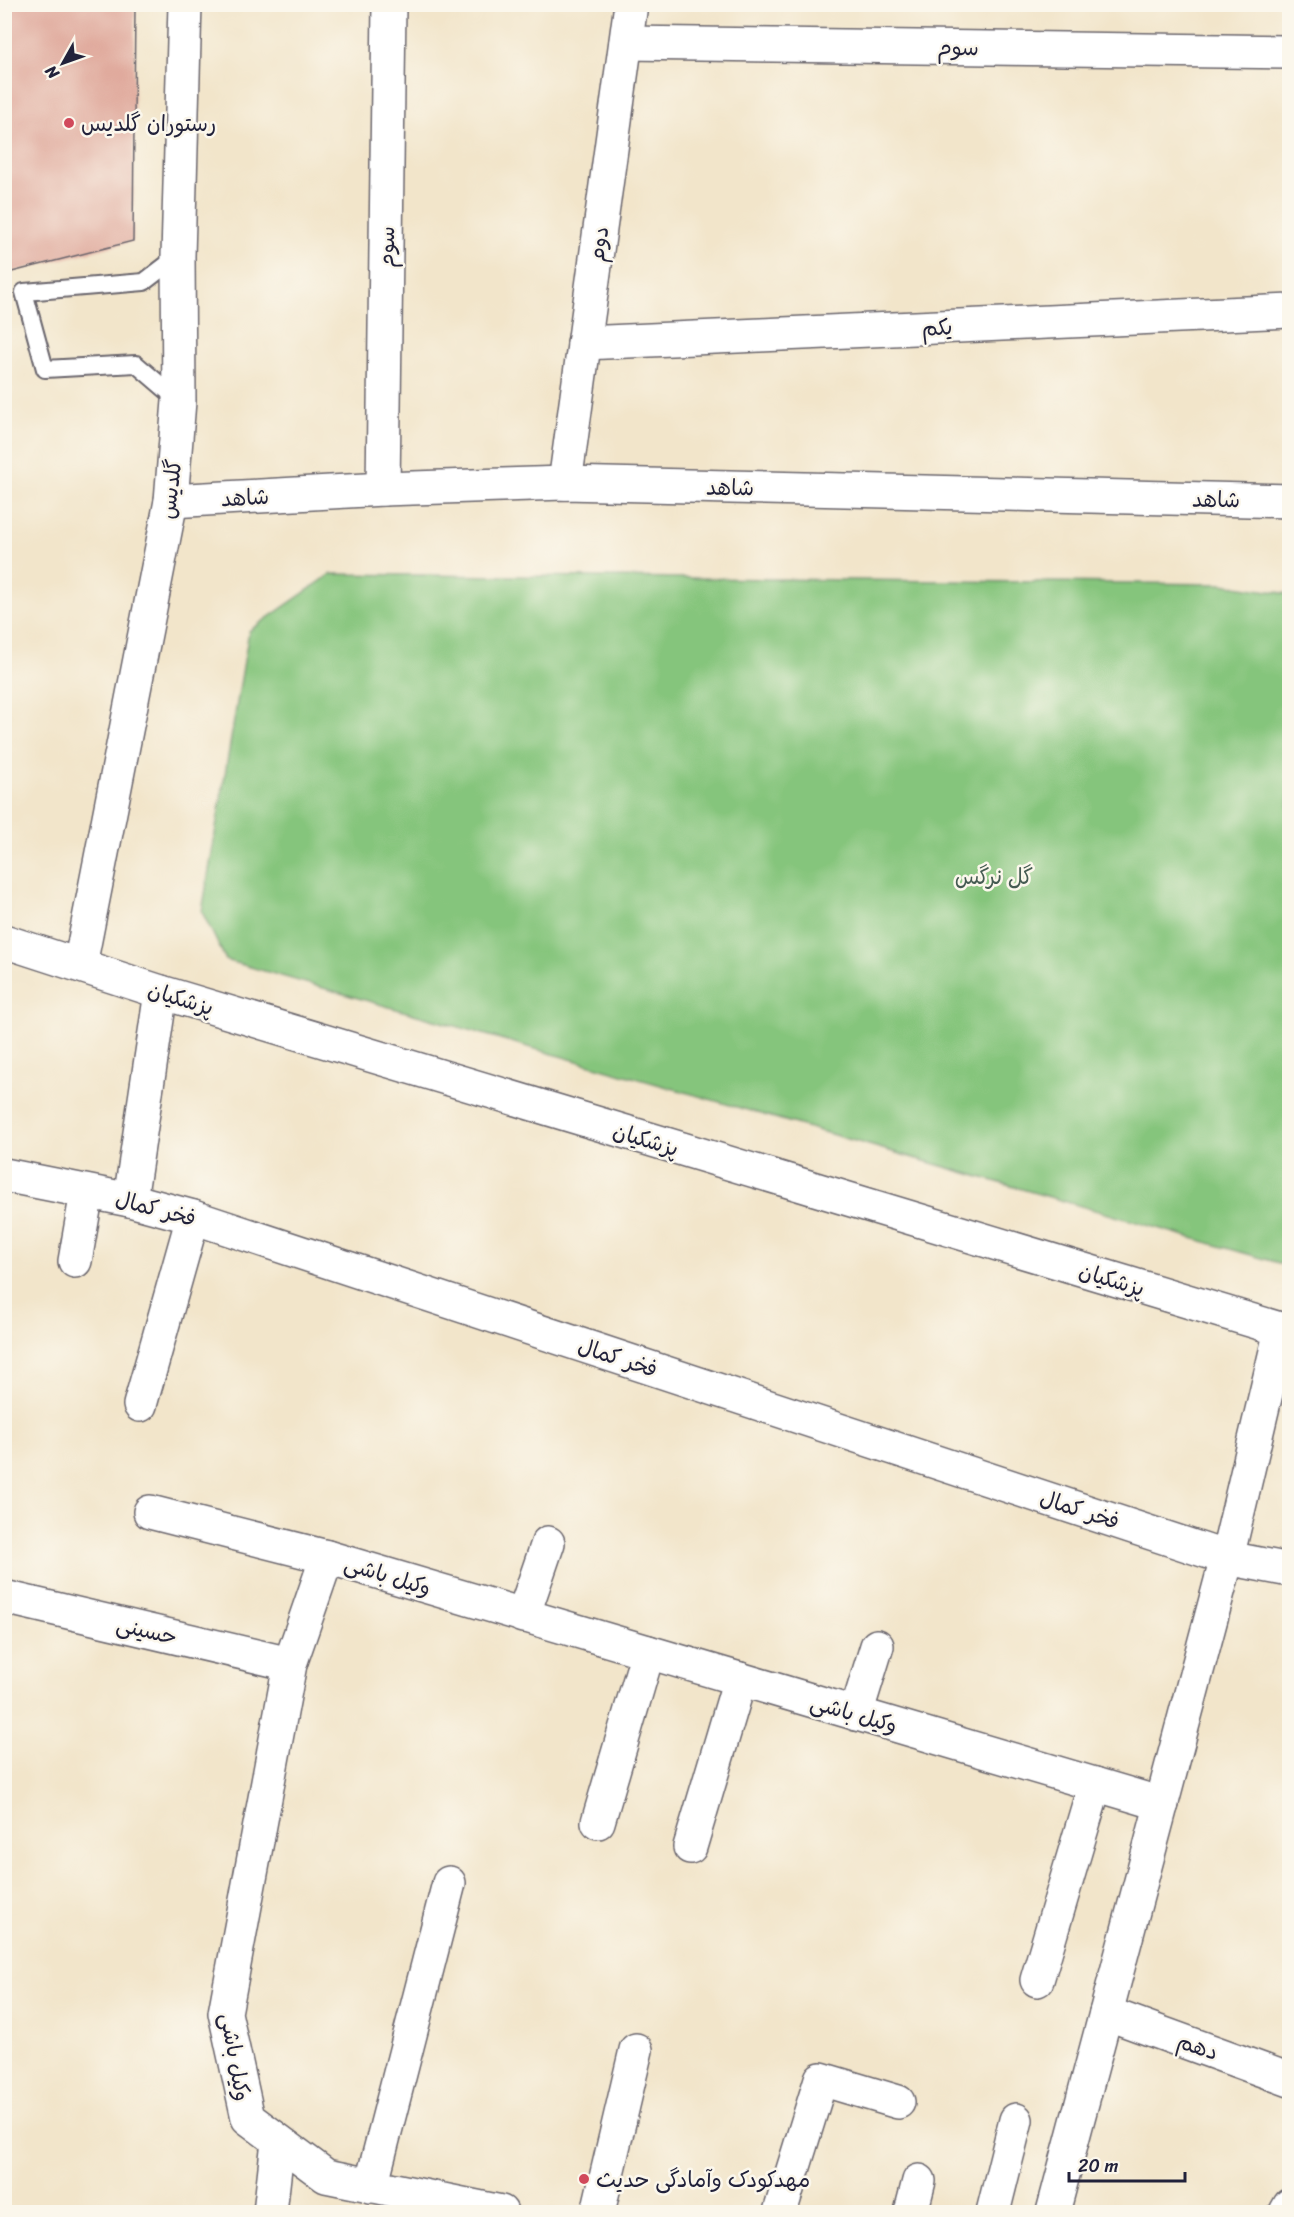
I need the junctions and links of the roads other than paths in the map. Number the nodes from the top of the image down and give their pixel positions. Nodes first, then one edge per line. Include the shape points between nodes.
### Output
1 (185, 4) edge
2 (389, 4) edge
3 (631, 4) edge
4 (626, 43) junction
5 (1290, 52) edge
6 (178, 256) junction
7 (1290, 311) edge
8 (584, 343) junction
9 (178, 401) junction
10 (565, 483) junction
11 (383, 489) junction
12 (1289, 500) edge
13 (171, 501) junction
14 (4, 941) edge
15 (80, 965) junction
16 (161, 992) junction
17 (4, 1175) edge
18 (87, 1192) junction
19 (130, 1200) junction
20 (193, 1218) junction
21 (75, 1262) dead end
22 (1285, 1331) edge
23 (140, 1405) dead end
24 (150, 1512) dead end
25 (548, 1543) dead end
26 (327, 1557) junction
27 (1227, 1558) junction
28 (1290, 1570) edge
29 (4, 1597) edge
30 (523, 1616) junction
31 (877, 1646) dead end
32 (648, 1652) junction
33 (290, 1664) junction
34 (740, 1679) junction
35 (856, 1714) junction
36 (1095, 1784) junction
37 (1162, 1804) junction
38 (598, 1822) dead end
39 (690, 1847) dead end
40 (449, 1883) dead end
41 (1037, 1980) dead end
42 (1106, 2013) junction
43 (636, 2050) dead end
44 (1290, 2080) edge
45 (898, 2102) dead end
46 (1016, 2120) dead end
47 (278, 2141) junction
48 (919, 2181) dead end
49 (371, 2186) junction
50 (1290, 2205) edge
51 (270, 2212) edge
52 (501, 2212) edge
53 (598, 2212) edge
54 (780, 2212) edge
55 (911, 2212) edge
56 (993, 2212) edge
57 (1053, 2212) edge
58 (1286, 2212) edge

1 - 6 street, گلدیس
2 - 11 street, سوم
3 - 4 street, دوم
4 - 5 street, سوم
4 - 8 street, دوم
6 - 9 street, گلدیس
6 - 9 lane via 144,282 24,292 45,369 136,364
7 - 8 street, یکم
8 - 10 street, دوم
9 - 13 street, گلدیس
10 - 11 street, شاهد
10 - 12 street, شاهد
11 - 13 street, شاهد
13 - 15 street, گلدیس
14 - 15 street, پزشکیان
15 - 16 street, پزشکیان
16 - 19 street
16 - 22 street, پزشکیان
17 - 18 street, فخر کمال
18 - 19 street, فخر کمال
18 - 21 street
19 - 20 street, فخر کمال
20 - 23 street
20 - 27 street, فخر کمال
22 - 27 street
24 - 26 street
25 - 30 street
26 - 30 street, وکیل باشی
26 - 33 street, وکیل باشی
27 - 28 street, فخر کمال
27 - 37 street
29 - 33 street, حسینی
30 - 32 street, وکیل باشی
31 - 35 street
32 - 34 street, وکیل باشی
32 - 38 street
33 - 47 street, وکیل باشی via 225,2013 248,2118
34 - 35 street, وکیل باشی
34 - 39 street
35 - 36 street, وکیل باشی
36 - 37 street, وکیل باشی
36 - 41 street
37 - 42 street
40 - 49 street
42 - 44 street, دهم via 1238,2047
42 - 57 street
43 - 53 street
45 - 54 street via 821,2079
46 - 56 street
47 - 49 street, وکیل باشی via 326,2176
47 - 51 street
48 - 55 street
49 - 52 street, وکیل باشی
50 - 58 street

